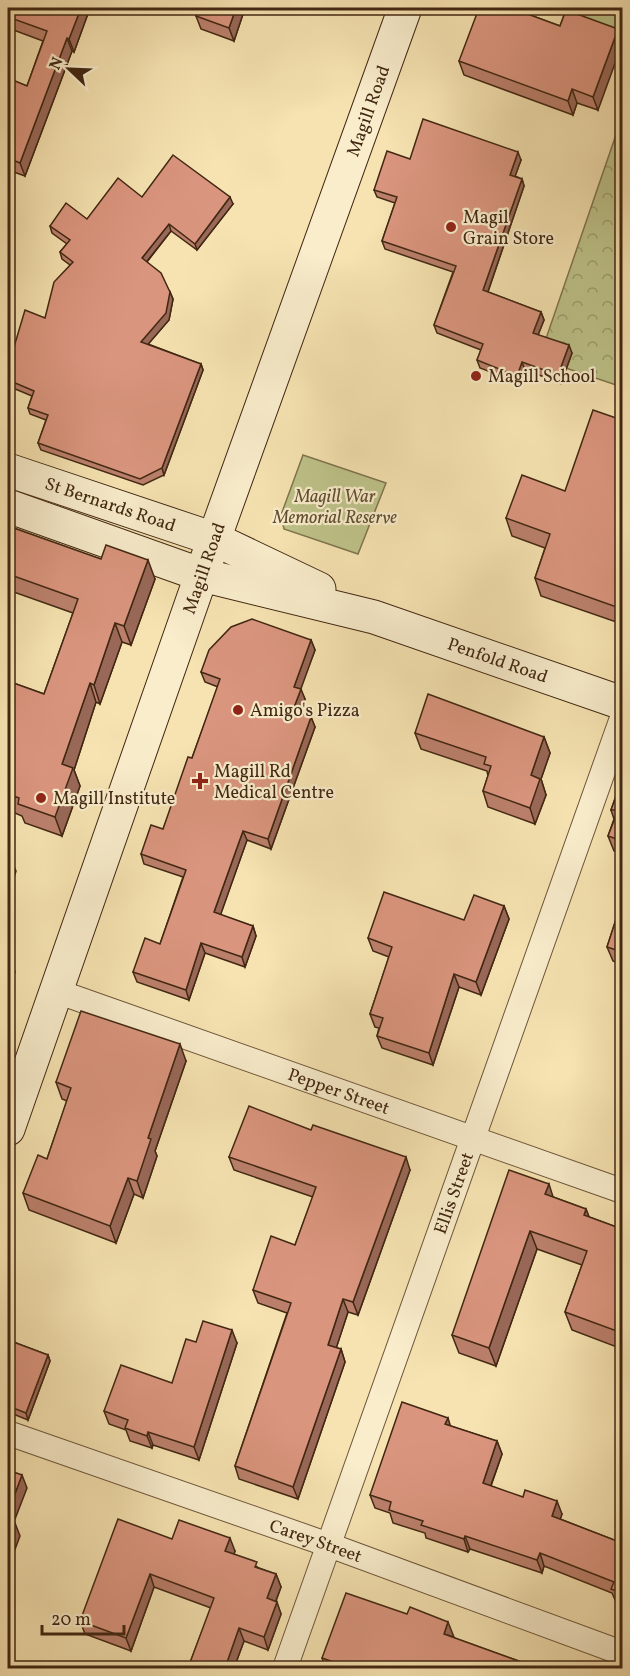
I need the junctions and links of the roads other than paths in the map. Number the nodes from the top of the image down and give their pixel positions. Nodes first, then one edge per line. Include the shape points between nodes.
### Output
1 (405, 8) edge
2 (8, 470) edge
3 (8, 506) edge
4 (214, 538) junction
5 (202, 575) junction
6 (374, 617) junction
7 (622, 703) edge
8 (622, 718) edge
9 (56, 991) junction
10 (8, 1129) edge
11 (475, 1138) junction
12 (622, 1191) edge
13 (8, 1433) edge
14 (329, 1545) junction
15 (622, 1653) edge
16 (285, 1668) edge

1 - 4 main road, Magill Road
2 - 4 main road, St Bernards Road
3 - 5 main road, St Bernards Road
4 - 5 main road, Magill Road
4 - 6 main road, Penfold Road
5 - 6 main road, Penfold Road
5 - 9 main road, Magill Road
6 - 7 main road, Penfold Road
8 - 11 street, Ellis Street
9 - 10 main road, Magill Road
9 - 11 street, Pepper Street
11 - 12 street, Pepper Street
11 - 14 street, Ellis Street
13 - 14 street, Carey Street
14 - 15 street, Carey Street
14 - 16 street, Ellis Street

